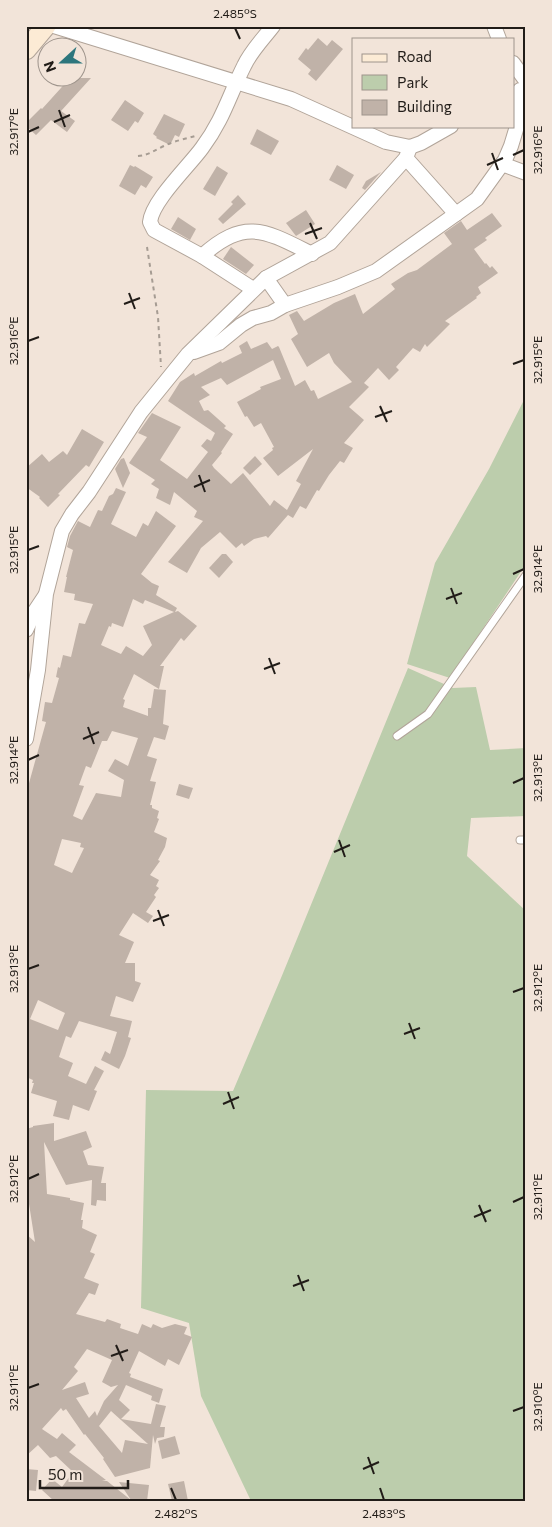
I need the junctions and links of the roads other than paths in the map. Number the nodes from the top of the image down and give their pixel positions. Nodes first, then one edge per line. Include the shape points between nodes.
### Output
1 (46, 26) edge
2 (54, 26) edge
3 (273, 26) edge
4 (494, 26) edge
5 (499, 38) edge
6 (26, 50) edge
7 (514, 66) edge
8 (237, 82) junction
9 (521, 88) edge
10 (352, 127) edge
11 (355, 128) edge
12 (447, 128) edge
13 (408, 153) junction
14 (502, 164) junction
15 (526, 173) edge
16 (456, 214) junction
17 (312, 254) junction
18 (202, 256) junction
19 (266, 278) junction
20 (253, 289) junction
21 (285, 305) junction
22 (188, 354) junction
23 (526, 575) edge
24 (46, 594) junction
25 (26, 630) edge
26 (396, 736) dead end
27 (26, 739) edge

1 - 6 main road
2 - 8 street
3 - 8 street via 250,56
4 - 5 street
7 - 9 street
8 - 10 street via 291,99
8 - 18 street via 220,122 150,216 154,230
9 - 14 street via 518,124
11 - 13 street
12 - 13 street
13 - 16 street
13 - 17 street via 330,242
14 - 15 street
14 - 16 street via 477,199
16 - 21 street via 376,271 338,288
17 - 18 street via 283,240 252,231 227,237
17 - 19 street
18 - 20 street
19 - 20 street
19 - 21 street
20 - 22 street
21 - 22 street via 241,324 220,342
22 - 24 street via 140,412 72,514 62,531
23 - 26 lane via 428,714
24 - 25 street
24 - 27 street

